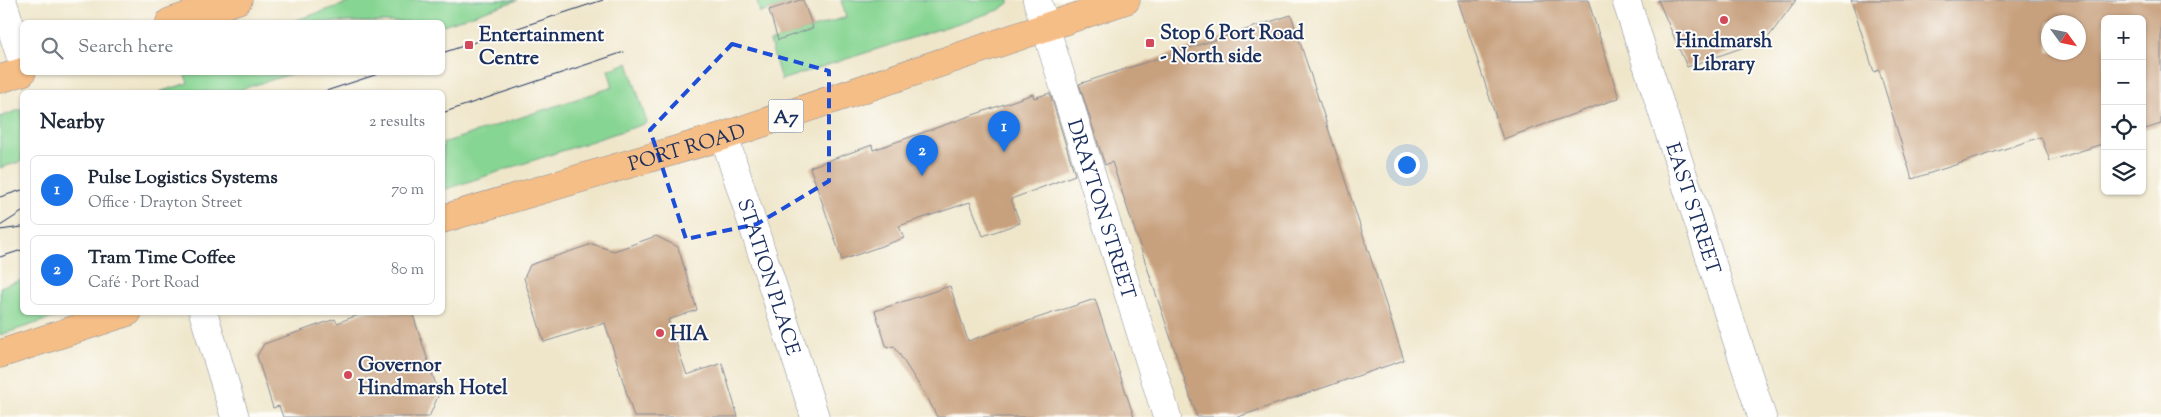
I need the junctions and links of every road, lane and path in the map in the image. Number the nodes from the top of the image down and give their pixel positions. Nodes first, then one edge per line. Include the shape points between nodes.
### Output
1 (2, 0) edge
2 (238, 0) edge
3 (1037, 0) edge
4 (1126, 0) edge
5 (1626, 0) edge
6 (176, 20) edge
7 (1045, 27) junction
8 (20, 55) edge
9 (20, 73) edge
10 (0, 79) edge
11 (724, 136) junction
12 (445, 218) edge
13 (119, 315) edge
14 (204, 315) edge
15 (0, 354) edge
16 (235, 417) edge
17 (815, 417) edge
18 (1167, 417) edge
19 (1762, 417) edge

1 - 8 street
2 - 6 highway
3 - 7 street, DRAYTON STREET
4 - 7 highway, PORT ROAD / A7
5 - 19 street, EAST STREET
7 - 11 highway, PORT ROAD / A7
7 - 18 street, DRAYTON STREET
9 - 10 highway
11 - 12 highway, PORT ROAD / A7
11 - 17 street, STATION PLACE
13 - 15 highway
14 - 16 street

